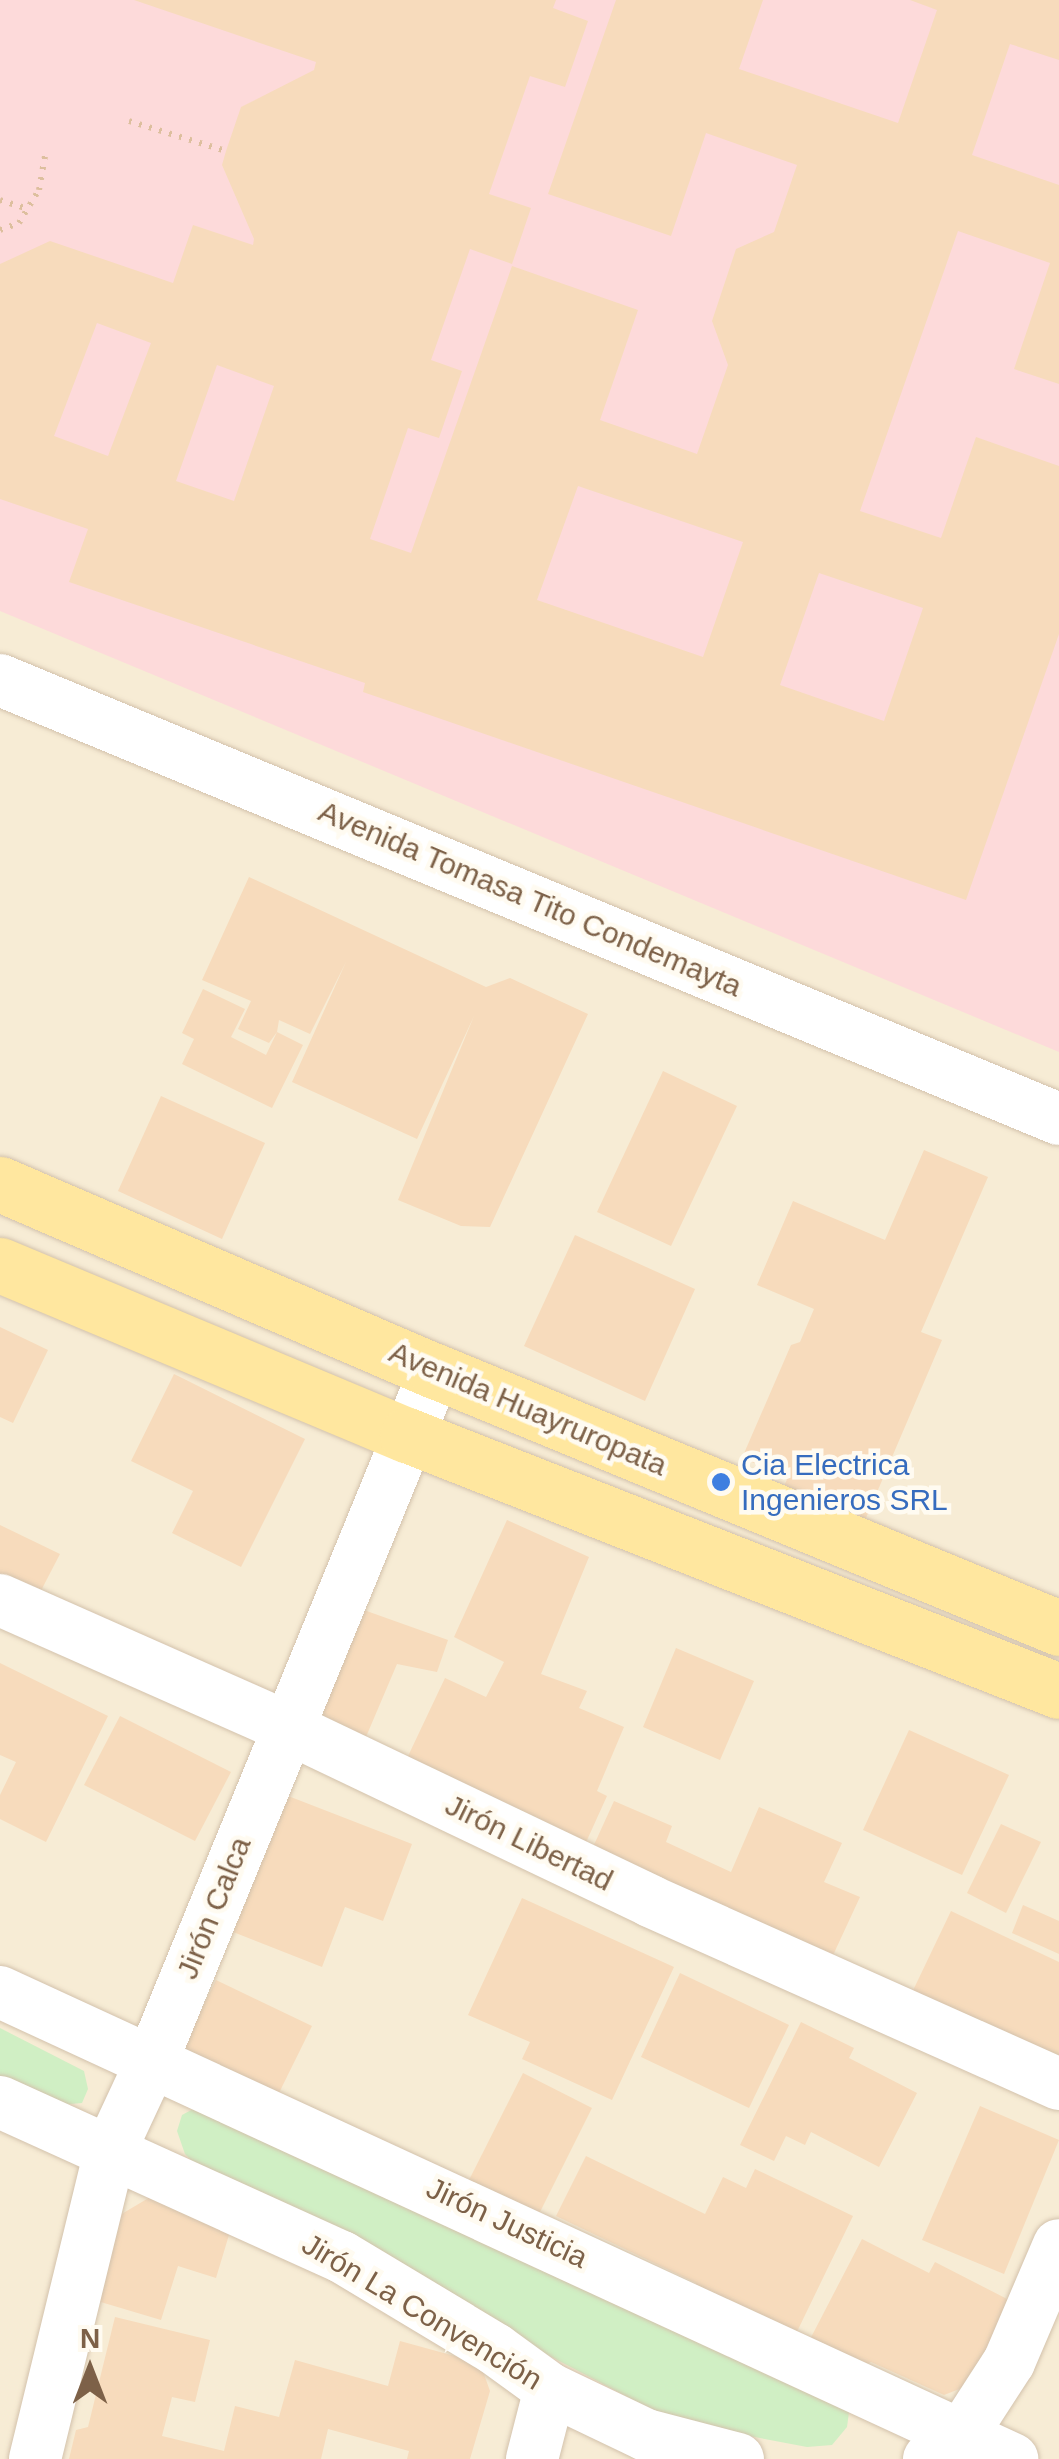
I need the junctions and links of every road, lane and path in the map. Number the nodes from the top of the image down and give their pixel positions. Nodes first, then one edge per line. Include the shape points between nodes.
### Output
1 (128, 121) dead end
2 (226, 151) dead end
3 (46, 152) dead end
4 (0, 200) edge
5 (24, 208) junction
6 (0, 230) edge
7 (0, 680) edge
8 (1059, 1119) edge
9 (0, 1184) edge
10 (0, 1265) edge
11 (435, 1371) junction
12 (407, 1434) junction
13 (0, 1600) edge
14 (1059, 1628) edge
15 (1059, 1691) edge
16 (286, 1727) junction
17 (0, 1992) edge
18 (152, 2061) junction
19 (1059, 2084) edge
20 (0, 2102) edge
21 (110, 2151) junction
22 (1059, 2244) edge
23 (550, 2388) junction
24 (946, 2446) edge
25 (36, 2459) edge
26 (532, 2459) edge
27 (738, 2459) edge
28 (1012, 2459) edge

1 - 2 path
3 - 5 path via 39,190
4 - 5 path
5 - 6 path via 19,224
7 - 8 street, Avenida Tomasa Tito Condemayta
9 - 11 main road, Avenida Huayruropata
10 - 12 main road
11 - 12 street, Jirón Calca
11 - 14 main road, Avenida Huayruropata
12 - 15 main road
12 - 16 street, Jirón Calca
13 - 16 street, Jirón Libertad
16 - 18 street, Jirón Calca
16 - 19 street, Jirón Libertad via 650,1901
17 - 18 street, Jirón Justicia
18 - 21 street, Jirón Calca
18 - 24 street, Jirón Justicia
20 - 21 street, Jirón La Convención
21 - 23 street, Jirón La Convención via 342,2258
21 - 25 street, Jirón Calca
22 - 24 street via 1009,2362
23 - 26 street
23 - 27 street, Jirón La Convención via 646,2435
24 - 28 street, Jirón Justicia

